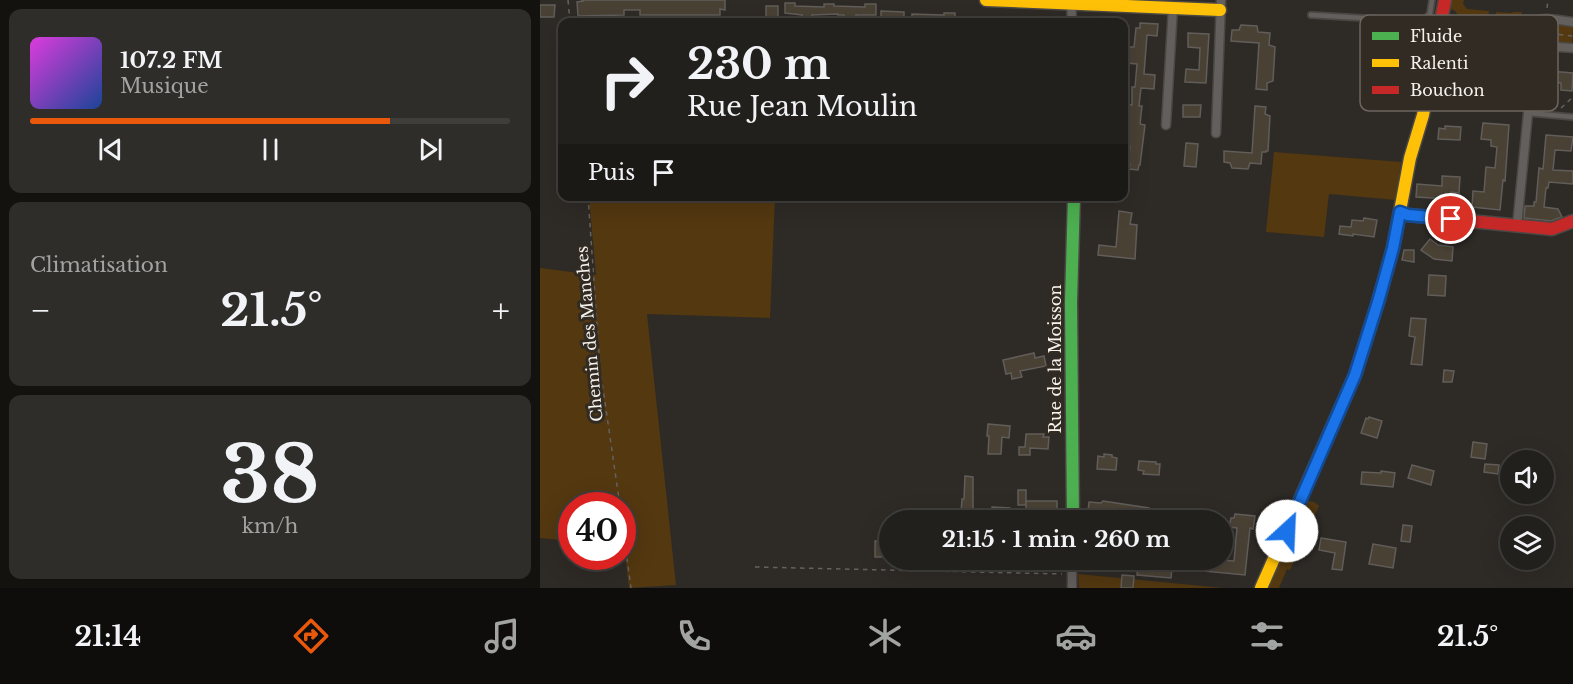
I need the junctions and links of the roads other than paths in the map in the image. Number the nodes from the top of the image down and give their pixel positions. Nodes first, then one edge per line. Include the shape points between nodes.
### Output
1 (986, 0) edge
2 (1432, 0) edge
3 (1445, 0) edge
4 (1071, 2) edge
5 (1220, 5) edge
6 (1173, 7) junction
7 (1311, 15) dead end
8 (1429, 15) edge
9 (1442, 15) edge
10 (1072, 18) edge
11 (1360, 18) edge
12 (1558, 21) edge
13 (1573, 22) edge
14 (1558, 47) edge
15 (1573, 48) edge
16 (1425, 111) edge
17 (1528, 113) joint
18 (1573, 117) edge
19 (1166, 125) dead end
20 (1216, 133) dead end
21 (1074, 201) edge
22 (1400, 212) junction
23 (1573, 221) edge
24 (1517, 226) junction
25 (1073, 510) edge
26 (1072, 570) edge
27 (1072, 588) edge
28 (1260, 588) edge

1 - 4 street
2 - 8 lane
3 - 9 street
4 - 6 street
4 - 10 street
5 - 6 street
5 - 20 street
6 - 19 street
7 - 11 lane
12 - 13 street
14 - 15 street
16 - 22 street
17 - 18 lane
17 - 24 street
21 - 25 street, Rue de la Moisson
22 - 24 street
22 - 28 street via 1355,375
23 - 24 street via 1552,229
26 - 27 street

